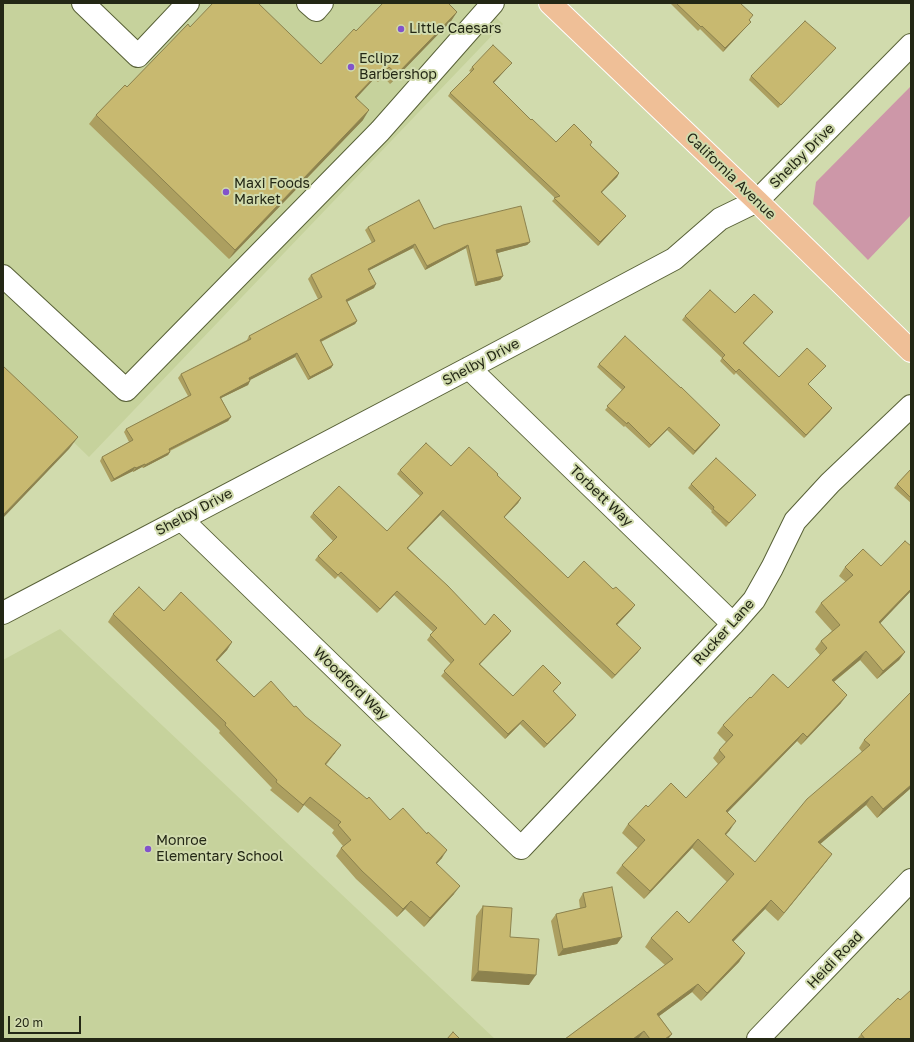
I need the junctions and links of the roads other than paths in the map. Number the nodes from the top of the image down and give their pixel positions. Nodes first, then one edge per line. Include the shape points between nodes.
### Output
1 (188, 3) edge
2 (308, 3) edge
3 (322, 3) edge
4 (493, 3) edge
5 (550, 3) edge
6 (86, 4) edge
7 (911, 45) edge
8 (757, 201) junction
9 (3, 276) edge
10 (911, 351) edge
11 (469, 368) junction
12 (911, 406) edge
13 (181, 519) junction
14 (3, 613) edge
15 (733, 624) junction
16 (521, 848) joint
17 (911, 880) edge
18 (758, 1039) edge

1 - 6 street via 138,56
2 - 3 street via 316,10
4 - 9 street via 380,131 126,390
5 - 8 main road, California Avenue
7 - 8 street, Shelby Drive
8 - 10 main road, California Avenue
8 - 11 street, Shelby Drive via 720,219 674,259
11 - 13 street, Shelby Drive
11 - 15 street, Torbett Way
12 - 15 street, Rucker Lane via 795,521 754,600
13 - 14 street, Shelby Drive
13 - 16 street, Woodford Way
15 - 16 street, Rucker Lane
17 - 18 street, Heidi Road

